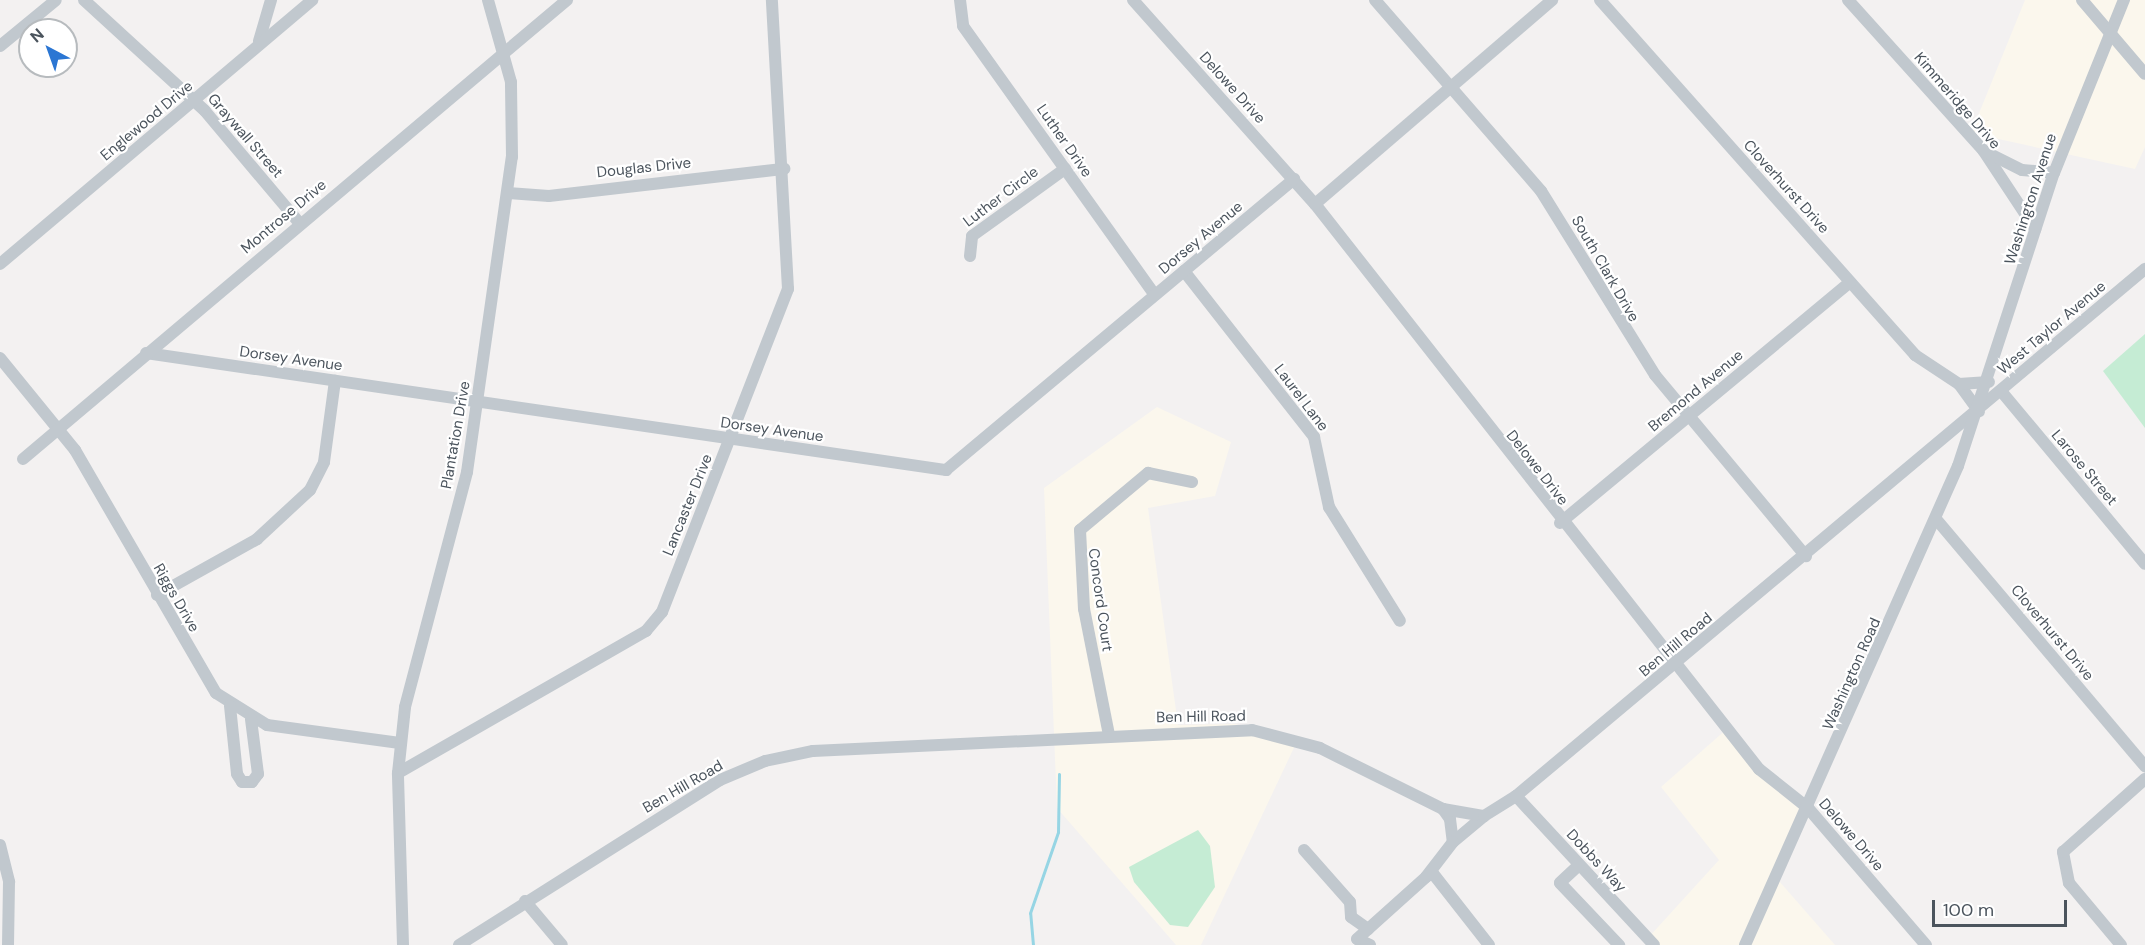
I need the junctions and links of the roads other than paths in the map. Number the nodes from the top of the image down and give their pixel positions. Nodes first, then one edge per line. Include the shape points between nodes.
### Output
1 (56, 0) edge
2 (84, 0) edge
3 (271, 0) edge
4 (312, 0) edge
5 (488, 0) edge
6 (567, 0) edge
7 (772, 0) edge
8 (960, 0) edge
9 (1133, 0) edge
10 (1375, 0) edge
11 (1552, 0) edge
12 (1600, 0) edge
13 (1848, 0) edge
14 (2082, 0) edge
15 (2124, 0) edge
16 (2109, 32) junction
17 (0, 46) edge
18 (505, 52) junction
19 (230, 70) junction
20 (2145, 74) edge
21 (1454, 88) junction
22 (194, 100) junction
23 (1983, 150) junction
24 (784, 169) junction
25 (1065, 169) junction
26 (2054, 173) junction
27 (1294, 179) junction
28 (508, 194) junction
29 (1314, 204) junction
30 (300, 224) junction
31 (2036, 229) junction
32 (970, 256) dead end
33 (0, 264) edge
34 (2145, 268) edge
35 (1184, 271) junction
36 (1850, 282) junction
37 (1155, 295) junction
38 (146, 353) junction
39 (0, 358) edge
40 (336, 381) junction
41 (1989, 382) junction
42 (1959, 384) junction
43 (2001, 391) junction
44 (478, 402) junction
45 (1979, 412) junction
46 (1689, 416) junction
47 (59, 428) junction
48 (731, 439) junction
49 (23, 459) dead end
50 (1192, 482) dead end
51 (1936, 519) junction
52 (1560, 522) junction
53 (1806, 556) junction
54 (2145, 564) edge
55 (157, 595) junction
56 (1400, 621) dead end
57 (1676, 663) junction
58 (230, 706) junction
59 (251, 719) junction
60 (1109, 735) junction
61 (400, 743) junction
62 (2145, 766) edge
63 (398, 773) junction
64 (2145, 778) edge
65 (1516, 796) junction
66 (1808, 808) junction
67 (1443, 809) junction
68 (1484, 816) junction
69 (1453, 842) junction
70 (0, 845) edge
71 (1304, 850) dead end
72 (1580, 865) junction
73 (1431, 871) junction
74 (525, 901) junction
75 (1368, 929) junction
76 (1647, 943) edge
77 (8, 945) edge
78 (403, 945) edge
79 (459, 945) edge
80 (562, 945) edge
81 (1370, 945) edge
82 (1489, 945) edge
83 (1619, 945) edge
84 (1746, 945) edge
85 (1926, 945) edge
86 (2121, 945) edge

1 - 17 street
2 - 22 street, Graywall Street
3 - 19 street via 265,31
4 - 19 street, Englewood Drive
5 - 18 street, Plantation Drive
6 - 18 street, Montrose Drive
7 - 24 street, Lancaster Drive
8 - 25 street, Luther Drive via 963,26
9 - 27 street, Delowe Drive
10 - 21 street, South Clark Drive
11 - 21 street
12 - 36 street, Cloverhurst Drive
13 - 23 street, Kimmeridge Drive
14 - 16 street
15 - 16 street, Washington Avenue
16 - 20 street
16 - 26 street, Washington Avenue
18 - 28 street, Plantation Drive via 514,122
18 - 30 street, Montrose Drive
19 - 22 street, Englewood Drive
21 - 29 street
21 - 46 street, South Clark Drive via 1540,191 1629,338
22 - 30 street, Graywall Street
22 - 33 street, Englewood Drive
23 - 26 street via 2022,170
23 - 31 street, Kimmeridge Drive
24 - 28 street, Douglas Drive via 549,196
24 - 48 street, Lancaster Drive via 788,289
25 - 32 street, Luther Circle via 972,236
25 - 37 street, Luther Drive
26 - 31 street, Washington Avenue
27 - 29 street, Delowe Drive
27 - 35 street, Dorsey Avenue
28 - 44 street, Plantation Drive
29 - 52 street, Delowe Drive
30 - 38 street, Montrose Drive
31 - 41 street, Washington Avenue
34 - 43 street, West Taylor Avenue
35 - 37 street, Dorsey Avenue
35 - 56 street, Laurel Lane via 1314,437 1329,507
36 - 42 street, Cloverhurst Drive via 1926,365
36 - 46 street, Bremond Avenue
37 - 48 street, Dorsey Avenue via 946,470
38 - 40 street, Dorsey Avenue
38 - 47 street, Montrose Drive
39 - 47 street, Riggs Drive
40 - 44 street, Dorsey Avenue
40 - 55 street via 324,462 310,490 257,539
41 - 42 street
41 - 45 street, Washington Avenue
42 - 45 street, Cloverhurst Drive
43 - 45 street, West Taylor Avenue
43 - 54 street, Larose Street
44 - 48 street, Dorsey Avenue
44 - 61 street, Plantation Drive via 467,472 412,670
45 - 51 street, Washington Road
45 - 53 street, Ben Hill Road
46 - 52 street, Bremond Avenue
46 - 53 street, South Clark Drive
47 - 49 street, Montrose Drive
47 - 55 street, Riggs Drive
48 - 63 street, Lancaster Drive via 655,623
50 - 60 street, Concord Court via 1148,473 1080,530 1084,609
51 - 62 street, Cloverhurst Drive
51 - 66 street, Washington Road
52 - 57 street, Delowe Drive
53 - 57 street, Ben Hill Road
55 - 58 street, Riggs Drive via 203,677
57 - 65 street, Ben Hill Road
57 - 66 street, Delowe Drive via 1759,769
58 - 59 street, Riggs Drive
58 - 59 street via 237,774 242,782 252,783 258,774
59 - 61 street, Riggs Drive via 286,730
60 - 67 street, Ben Hill Road via 1224,729 1279,735 1320,748
60 - 74 street, Ben Hill Road via 813,752 765,762 720,780
61 - 63 street, Plantation Drive
63 - 78 street, Plantation Drive
64 - 86 street via 2063,852 2069,883
65 - 68 street, Ben Hill Road
65 - 72 street, Dobbs Way
66 - 84 street, Washington Road
66 - 85 street, Delowe Drive
67 - 68 street, Ben Hill Road
67 - 69 street via 1450,819
68 - 69 street
69 - 73 street
70 - 77 street via 9,882
71 - 75 street via 1350,902 1351,917
72 - 76 street, Dobbs Way
72 - 83 street via 1560,883
73 - 75 street
73 - 82 street
74 - 79 street, Ben Hill Road
74 - 80 street
75 - 81 street via 1357,939

